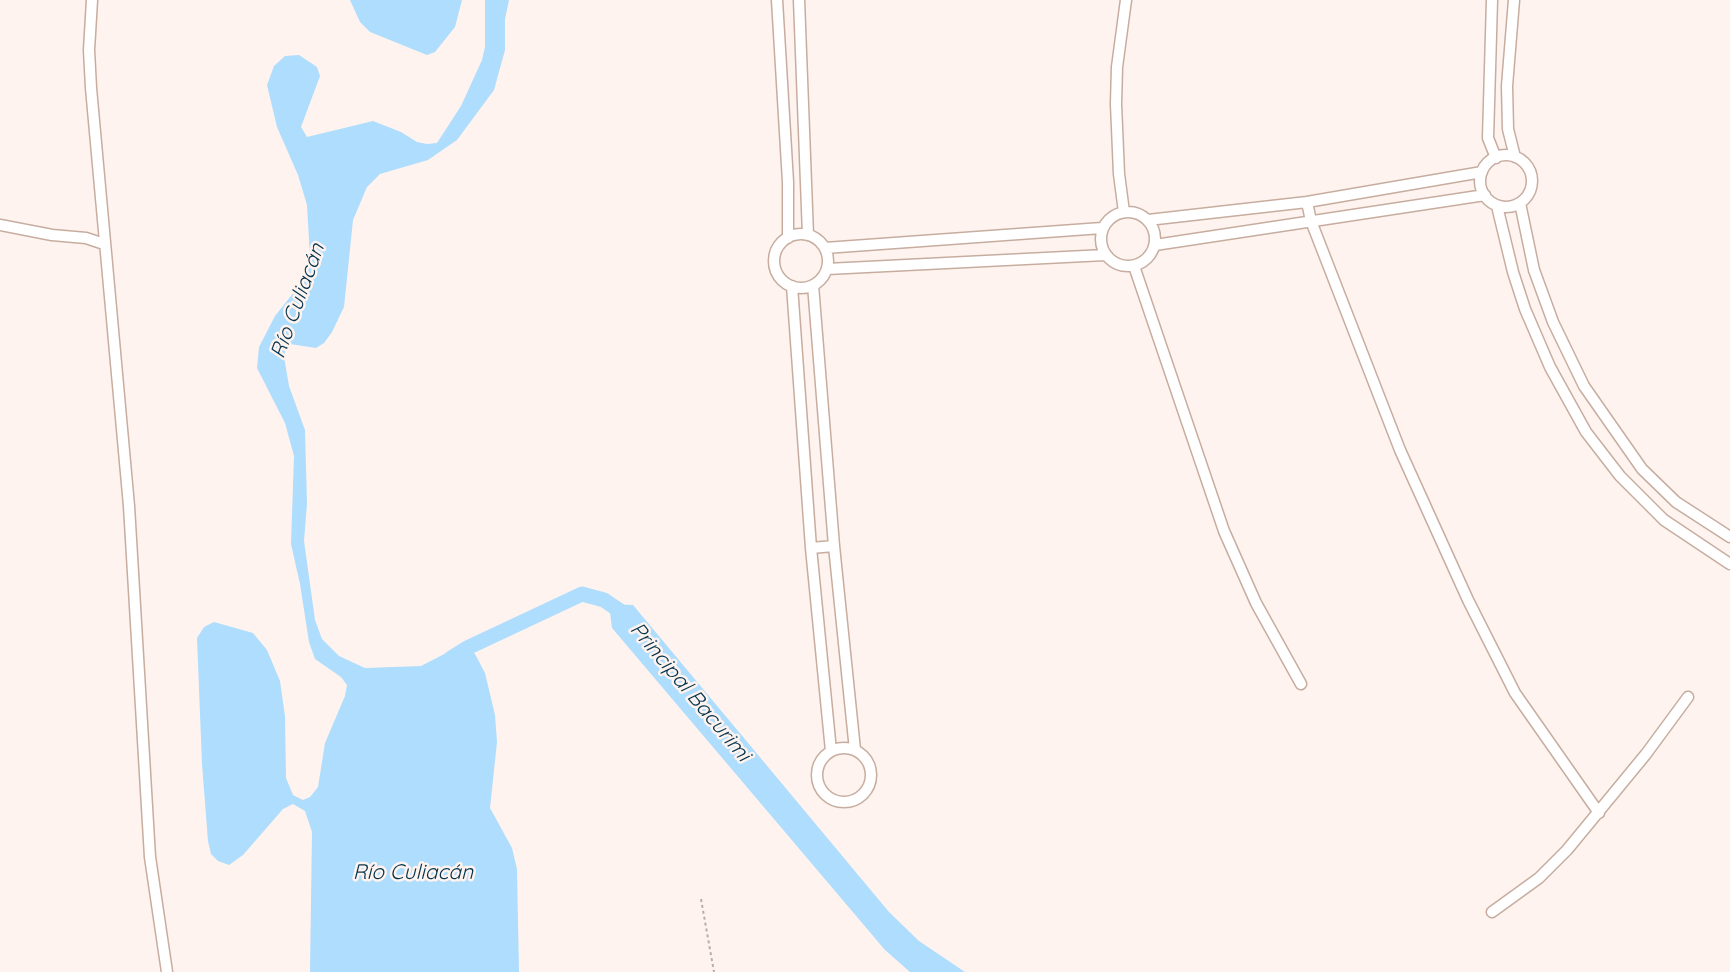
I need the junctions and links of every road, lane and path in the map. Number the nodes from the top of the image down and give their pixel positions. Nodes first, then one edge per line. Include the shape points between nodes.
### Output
1 (92, 0) edge
2 (777, 0) edge
3 (799, 0) edge
4 (1126, 0) edge
5 (1492, 0) edge
6 (1514, 0) edge
7 (1515, 157) junction
8 (1496, 158) junction
9 (1482, 172) junction
10 (1485, 195) junction
11 (1307, 202) junction
12 (1520, 203) junction
13 (1497, 206) junction
14 (1124, 212) junction
15 (1148, 220) junction
16 (1311, 221) junction
17 (0, 225) edge
18 (1102, 228) junction
19 (808, 235) junction
20 (788, 238) junction
21 (104, 244) junction
22 (1155, 245) junction
23 (825, 248) junction
24 (1105, 255) junction
25 (1134, 266) junction
26 (827, 269) junction
27 (813, 285) junction
28 (792, 286) junction
29 (1653, 480) junction
30 (1638, 496) junction
31 (1730, 537) edge
32 (834, 546) junction
33 (811, 548) junction
34 (1730, 564) edge
35 (1301, 684) dead end
36 (1688, 697) dead end
37 (855, 750) junction
38 (831, 752) junction
39 (1599, 813) junction
40 (700, 899) dead end
41 (1492, 912) dead end
42 (167, 972) edge
43 (714, 972) edge

1 - 21 street via 89,50
2 - 20 street
3 - 19 street
4 - 14 street via 1116,104
5 - 8 street via 1488,138
6 - 7 street via 1507,86 1508,129
7 - 8 street
7 - 12 street via 1528,166 1532,182
8 - 9 street
9 - 10 street via 1480,180
9 - 11 street
10 - 13 street
10 - 16 street
11 - 15 street
11 - 16 street
12 - 13 street
12 - 29 street via 1534,270 1563,344 1584,386 1623,445
13 - 30 street via 1516,281 1550,367 1601,454
14 - 15 street via 1141,214
14 - 18 street via 1107,220
15 - 22 street
16 - 22 street
16 - 39 street via 1400,450 1468,600 1515,693
17 - 21 street
18 - 23 street
18 - 24 street
19 - 20 street
19 - 23 street
20 - 28 street via 778,246 774,262 781,279
21 - 42 street via 138,625 150,857
22 - 25 street via 1146,260
23 - 26 street
24 - 25 street via 1120,266
24 - 26 street
25 - 35 street via 1224,531 1256,603
26 - 27 street
27 - 28 street
27 - 32 street
28 - 33 street
29 - 30 street
29 - 31 street via 1676,502
30 - 34 street via 1664,520
32 - 33 street
32 - 37 street
33 - 38 street
36 - 39 street
37 - 38 street via 843,747
37 - 38 street via 870,765 870,783 859,797 841,801 825,793 817,776 822,760
39 - 41 street via 1539,878
40 - 43 path

